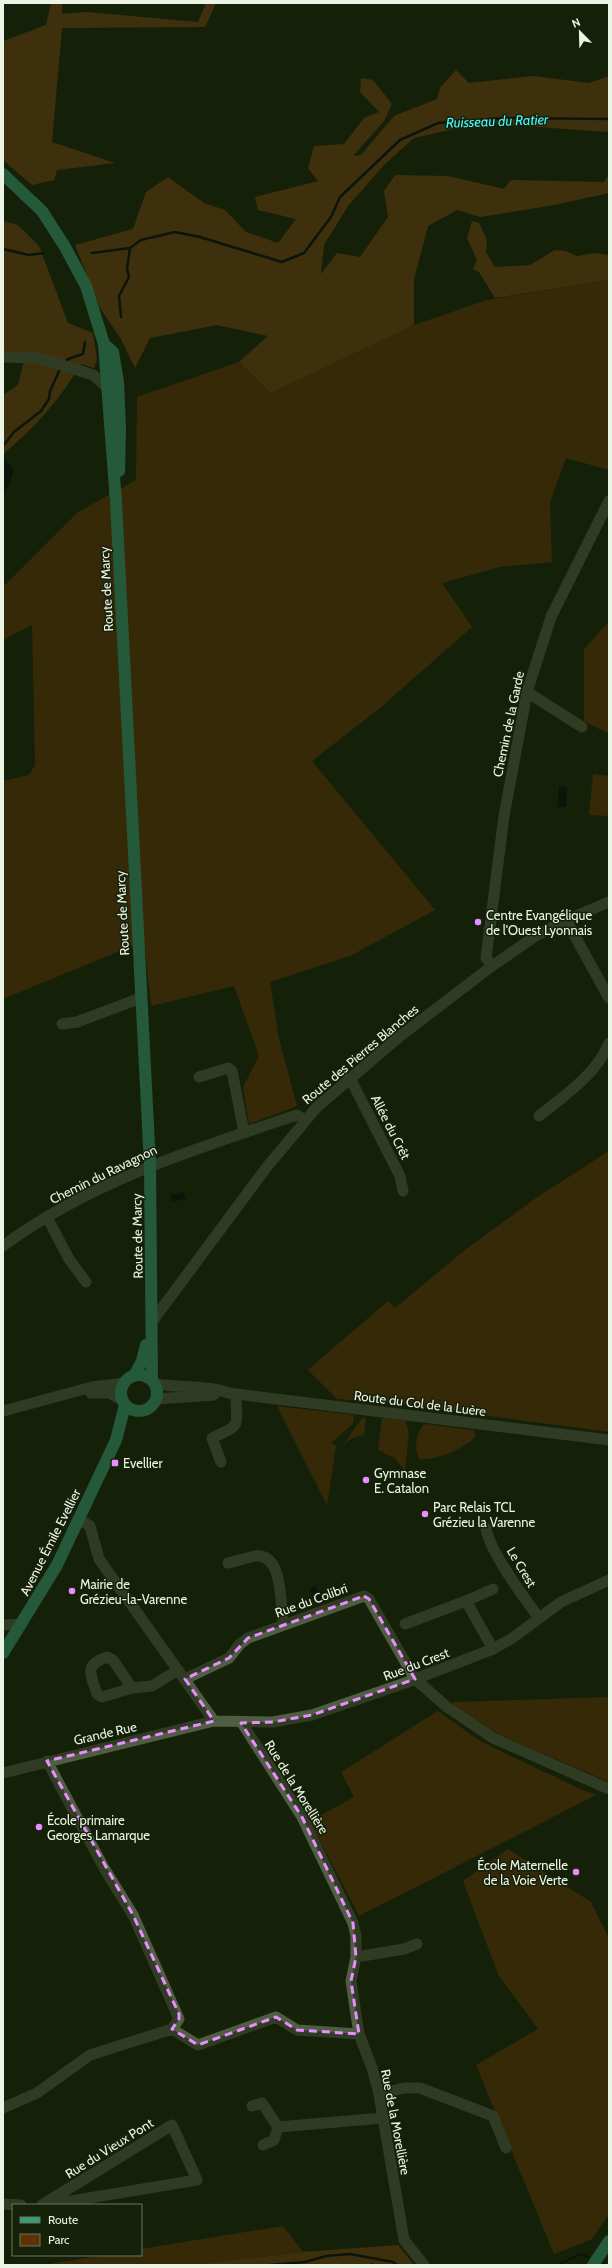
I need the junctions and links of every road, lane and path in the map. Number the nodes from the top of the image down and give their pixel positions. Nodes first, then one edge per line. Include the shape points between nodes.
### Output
1 (3, 174) edge
2 (104, 344) junction
3 (3, 357) edge
4 (106, 370) junction
5 (93, 375) junction
6 (109, 389) junction
7 (120, 428) junction
8 (609, 501) edge
9 (116, 502) junction
10 (526, 692) junction
11 (582, 726) dead end
12 (609, 902) edge
13 (566, 920) junction
14 (492, 966) junction
15 (141, 998) junction
16 (609, 998) edge
17 (62, 1024) dead end
18 (609, 1043) edge
19 (199, 1077) dead end
20 (348, 1079) junction
21 (539, 1116) dead end
22 (304, 1120) junction
23 (244, 1132) junction
24 (150, 1165) junction
25 (403, 1190) dead end
26 (46, 1217) junction
27 (3, 1246) edge
28 (86, 1282) dead end
29 (152, 1323) junction
30 (129, 1379) junction
31 (153, 1382) junction
32 (232, 1396) junction
33 (55, 1398) junction
34 (156, 1399) junction
35 (124, 1403) junction
36 (3, 1411) edge
37 (138, 1412) junction
38 (116, 1440) junction
39 (609, 1440) edge
40 (221, 1462) dead end
41 (79, 1519) junction
42 (486, 1528) dead end
43 (228, 1563) dead end
44 (609, 1580) edge
45 (493, 1590) dead end
46 (466, 1600) junction
47 (540, 1618) junction
48 (21, 1624) junction
49 (405, 1624) dead end
50 (3, 1625) edge
51 (284, 1625) junction
52 (493, 1649) junction
53 (3, 1653) edge
54 (178, 1670) junction
55 (185, 1679) junction
56 (415, 1679) junction
57 (132, 1688) dead end
58 (204, 1706) junction
59 (214, 1721) junction
60 (242, 1723) junction
61 (198, 1725) junction
62 (47, 1761) junction
63 (3, 1773) edge
64 (609, 1789) edge
65 (417, 1944) dead end
66 (356, 1957) junction
67 (172, 2029) junction
68 (359, 2034) junction
69 (379, 2094) junction
70 (252, 2106) dead end
71 (3, 2108) edge
72 (383, 2118) junction
73 (278, 2127) junction
74 (263, 2145) dead end
75 (506, 2148) dead end
76 (44, 2204) edge
77 (53, 2204) edge
78 (609, 2241) edge
79 (424, 2265) edge
80 (593, 2265) edge

1 - 2 main road, Route de Marcy via 42,212 65,247 86,286
2 - 4 main road, Route de Marcy
2 - 7 main road, Route de Marcy via 113,352 118,382
3 - 5 street via 37,358
4 - 5 street
4 - 6 main road, Route de Marcy
4 - 7 street, Route de Marcy via 112,380 114,405
5 - 6 street
6 - 9 main road, Route de Marcy
7 - 9 main road, Route de Marcy
8 - 10 street, Chemin de la Garde via 551,617
9 - 15 main road, Route de Marcy
10 - 11 street
10 - 14 street, Chemin de la Garde via 502,832 486,958
12 - 13 street, Route des Pierres Blanches
13 - 14 street, Route des Pierres Blanches via 534,937
13 - 16 street
14 - 20 street, Route des Pierres Blanches
15 - 17 street via 77,1022
15 - 24 main road, Route de Marcy
18 - 21 street via 597,1064
19 - 23 street via 228,1068 232,1071
20 - 22 street, Route des Pierres Blanches
20 - 25 street, Allée du Crêt via 353,1084 400,1176
22 - 23 street, Chemin du Ravagnon via 297,1115
22 - 29 street, Route des Pierres Blanches
23 - 24 street, Chemin du Ravagnon
24 - 26 street, Chemin du Ravagnon via 107,1184
24 - 29 main road, Route de Marcy
26 - 27 street, Chemin du Ravagnon
26 - 28 street via 69,1259
29 - 30 main road, Route de Marcy via 145,1353
29 - 31 main road, Route de Marcy
30 - 31 main road via 146,1377
30 - 33 street
30 - 35 main road via 121,1394
31 - 32 street, Route du Col de la Luère via 176,1387 222,1389
31 - 34 main road
32 - 34 street, Route du Col de la Luère
32 - 39 street, Route du Col de la Luère
32 - 40 street via 238,1421 233,1428 212,1438
33 - 35 street via 109,1393
33 - 36 street
34 - 37 main road via 152,1406
35 - 37 main road
35 - 38 main road, Avenue Émile Evellier
37 - 38 main road, Avenue Émile Evellier
38 - 41 main road, Avenue Émile Evellier
41 - 48 main road, Avenue Émile Evellier via 54,1570
41 - 54 street via 90,1526 99,1559
42 - 47 street, Le Crest via 491,1544 524,1598
43 - 51 street via 256,1556 267,1557 274,1564 278,1573
44 - 47 street, Rue du Crest via 561,1602
45 - 46 street
46 - 49 street
46 - 52 street
47 - 52 street, Rue du Crest
48 - 50 street
48 - 53 main road, Avenue Émile Evellier
51 - 55 street, Rue du Colibri via 248,1638 229,1658
51 - 56 street, Rue du Colibri via 364,1596 369,1599
52 - 56 street, Rue du Crest
54 - 55 street
54 - 57 street via 152,1686
55 - 58 street
56 - 60 street, Rue du Crest via 312,1715 273,1722
56 - 64 street via 447,1707 493,1738
58 - 59 street
58 - 61 street
59 - 60 street, Rue du Crest
59 - 61 street, Grande Rue
60 - 66 street, Rue de la Morellière via 317,1845 353,1923
61 - 62 street, Grande Rue
62 - 63 street, Grande Rue
62 - 67 street via 104,1868 133,1915 179,2019
65 - 66 street via 404,1949
66 - 68 street, Rue de la Morellière via 351,1980
67 - 68 street via 198,2045 276,2018 297,2030
67 - 71 street via 90,2055 37,2093
68 - 69 street, Rue de la Morellière
69 - 72 street, Rue de la Morellière
69 - 75 street via 404,2088 420,2088 493,2116
70 - 73 street via 262,2103
72 - 73 street
72 - 79 street, Rue de la Morellière via 404,2240
73 - 74 street via 274,2140
76 - 77 street, Rue du Vieux Pont via 172,2125 197,2180
78 - 80 main road

